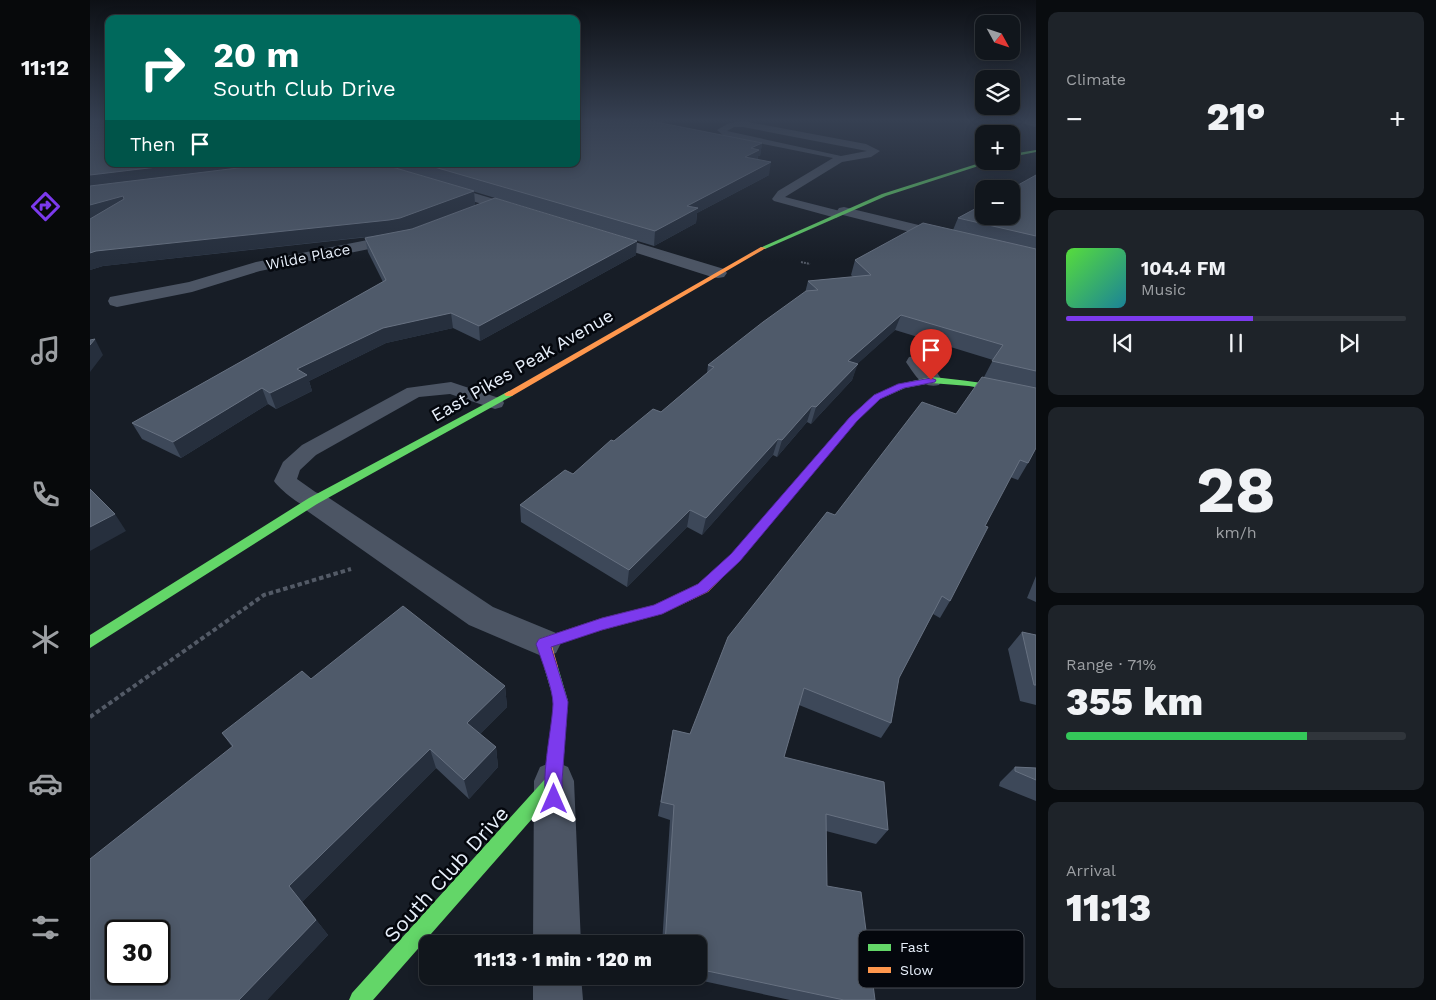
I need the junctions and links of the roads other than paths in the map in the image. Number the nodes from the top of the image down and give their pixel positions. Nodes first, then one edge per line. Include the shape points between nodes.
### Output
1 (824, 168) edge
2 (970, 168) edge
3 (431, 184) edge
4 (496, 204) junction
5 (476, 212) edge
6 (840, 213) junction
7 (533, 216) edge
8 (589, 233) edge
9 (415, 235) edge
10 (961, 240) edge
11 (718, 273) junction
12 (117, 301) dead end
13 (917, 362) dead end
14 (931, 380) junction
15 (1036, 397) edge
16 (495, 403) junction
17 (312, 501) junction
18 (90, 642) edge
19 (544, 644) junction
20 (554, 781) junction
21 (557, 935) edge
22 (557, 985) edge
23 (359, 1000) edge
24 (558, 1000) edge

1 - 6 lane via 782,193 778,199
2 - 6 street, East Pikes Peak Avenue
3 - 4 street
4 - 5 street
4 - 7 street
6 - 10 street
6 - 11 street, East Pikes Peak Avenue via 754,252
8 - 11 street
9 - 12 street, Wilde Place via 256,267 192,287
11 - 16 street, East Pikes Peak Avenue
13 - 14 street
14 - 15 street via 969,383
14 - 19 street via 902,386 877,397 854,419 735,558 703,588 657,610
16 - 17 street, East Pikes Peak Avenue
16 - 17 lane via 451,388 414,392 309,450 291,466 285,481
17 - 18 street, East Pikes Peak Avenue
17 - 19 street via 481,616
19 - 20 street via 561,702
20 - 21 street
20 - 23 street, South Club Drive
22 - 24 street

